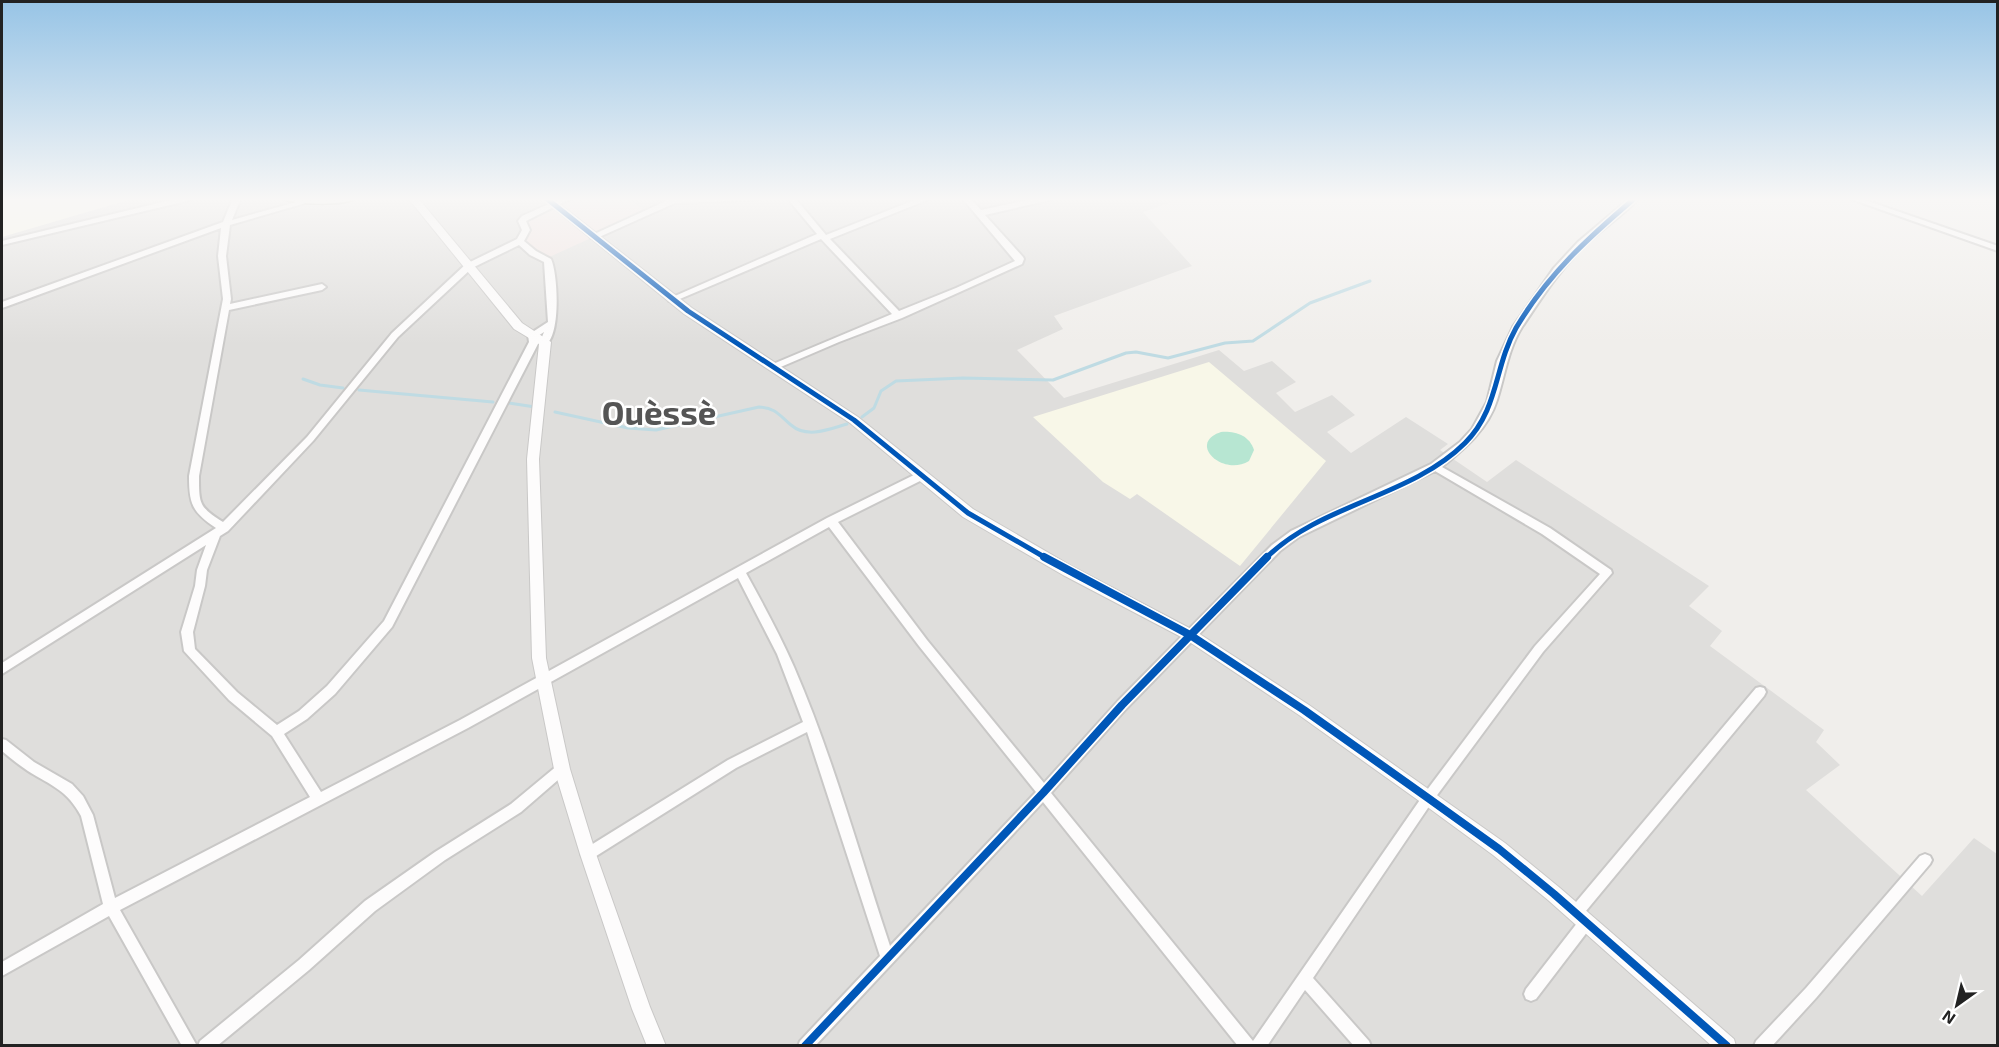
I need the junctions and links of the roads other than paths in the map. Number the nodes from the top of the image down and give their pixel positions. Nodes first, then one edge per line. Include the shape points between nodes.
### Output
1 (163, 247) edge
2 (223, 247) edge
3 (453, 247) edge
4 (508, 247) edge
5 (526, 247) edge
6 (608, 247) edge
7 (799, 247) edge
8 (832, 247) edge
9 (1010, 247) edge
10 (1578, 247) edge
11 (469, 266) junction
12 (322, 287) dead end
13 (672, 298) junction
14 (2, 305) edge
15 (226, 308) junction
16 (899, 316) junction
17 (539, 339) junction
18 (776, 366) junction
19 (1435, 467) junction
20 (920, 476) junction
21 (831, 520) junction
22 (219, 531) junction
23 (740, 572) junction
24 (1190, 635) junction
25 (2, 669) edge
26 (543, 679) junction
27 (1760, 692) dead end
28 (810, 724) junction
29 (276, 732) junction
30 (2, 744) edge
31 (562, 770) junction
32 (1043, 793) junction
33 (1428, 798) junction
34 (319, 800) junction
35 (588, 854) junction
36 (1925, 860) dead end
37 (111, 907) junction
38 (1581, 917) junction
39 (887, 957) junction
40 (2, 969) edge
41 (1305, 979) junction
42 (1531, 994) dead end
43 (190, 1046) edge
44 (205, 1046) edge
45 (657, 1046) edge
46 (805, 1046) edge
47 (1248, 1046) edge
48 (1258, 1046) edge
49 (1364, 1046) edge
50 (1726, 1046) edge
51 (1761, 1046) edge

1 - 14 street
2 - 15 street
3 - 11 street
4 - 11 street
5 - 17 street via 548,261 552,323
6 - 13 street
7 - 13 street
8 - 16 street
9 - 16 street via 1019,262
10 - 19 street via 1557,270 1510,340 1486,415 1463,445
11 - 17 street via 518,326
11 - 22 street via 395,335 310,440
12 - 15 street
13 - 18 street
15 - 22 street via 194,476 194,500 199,512
16 - 18 street
17 - 26 street via 533,459 539,658
17 - 29 street via 534,342 388,624 331,690
18 - 20 street via 854,420
19 - 24 street via 1285,541
19 - 33 street via 1546,531 1607,573 1539,649
20 - 21 street
20 - 24 street via 968,513
21 - 23 street
21 - 32 street
22 - 25 street
22 - 29 street via 202,570 187,632 190,651 233,696
23 - 26 street
23 - 28 street via 777,642
24 - 32 street
24 - 33 street
26 - 31 street
26 - 34 street
27 - 38 street
28 - 35 street via 732,764
28 - 39 street
29 - 34 street
30 - 37 street via 68,788 79,800 87,815
31 - 35 street
31 - 44 street via 516,808 370,906
32 - 39 street
32 - 47 street
33 - 38 street via 1499,849
33 - 41 street
34 - 37 street
35 - 45 street
36 - 51 street
37 - 40 street
37 - 43 street
38 - 42 street
38 - 50 street
39 - 46 street
41 - 48 street
41 - 49 street

